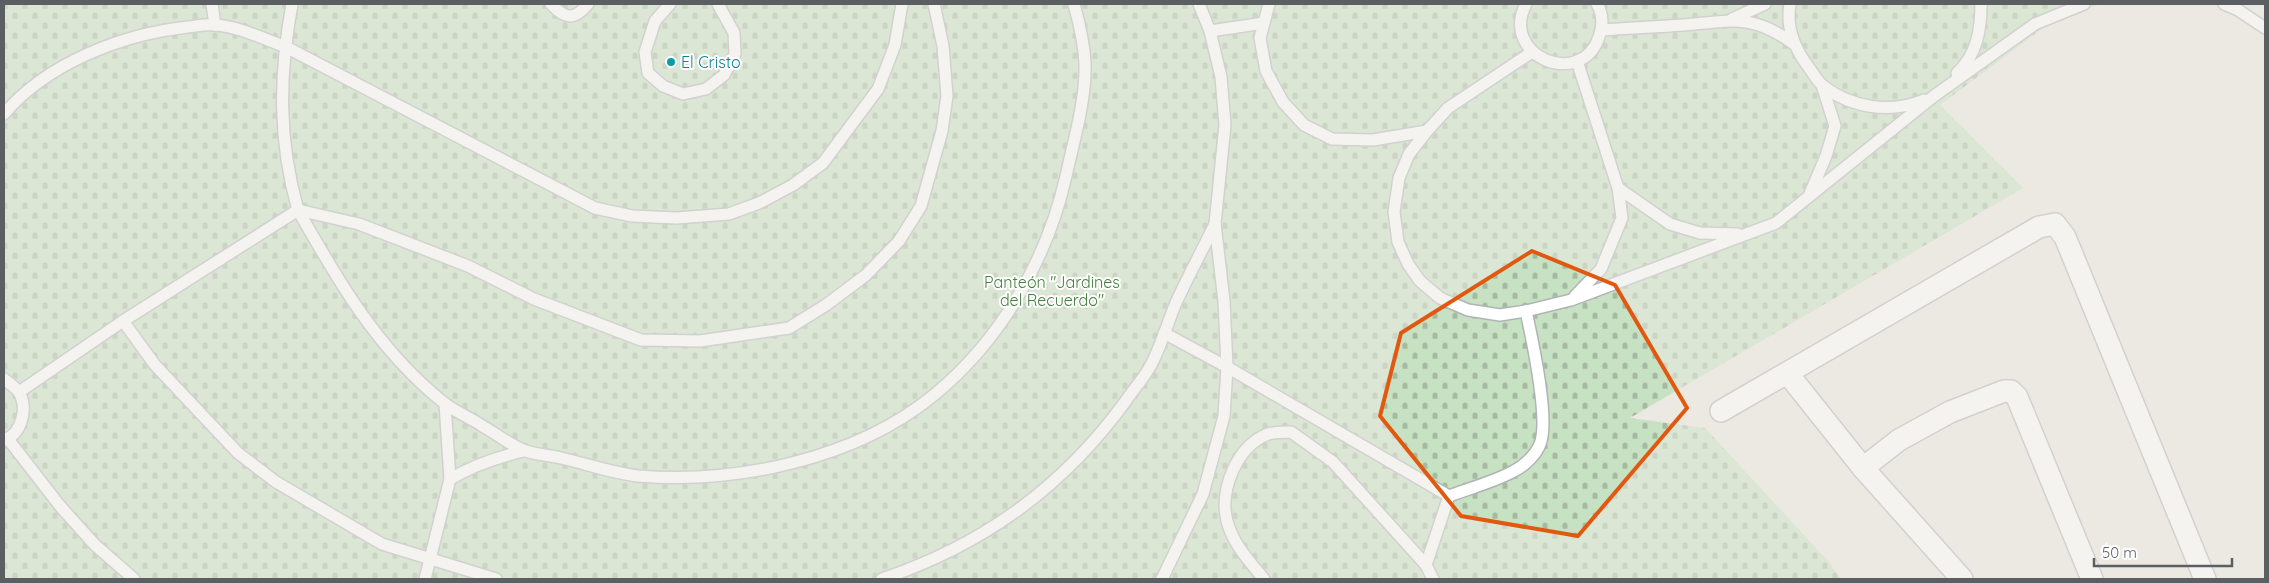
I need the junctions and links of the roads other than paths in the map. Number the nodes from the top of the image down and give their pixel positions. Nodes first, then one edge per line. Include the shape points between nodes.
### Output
1 (212, 4) edge
2 (292, 4) edge
3 (551, 4) edge
4 (588, 4) edge
5 (670, 4) edge
6 (718, 4) edge
7 (902, 4) edge
8 (934, 4) edge
9 (1074, 4) edge
10 (1199, 4) edge
11 (1270, 4) edge
12 (1526, 4) edge
13 (1597, 4) edge
14 (1765, 4) edge
15 (1790, 4) edge
16 (1981, 4) edge
17 (2084, 4) edge
18 (2224, 4) edge
19 (1732, 19) junction
20 (1264, 23) junction
21 (215, 25) junction
22 (2265, 28) edge
23 (1602, 30) junction
24 (1210, 31) junction
25 (1794, 44) junction
26 (284, 46) junction
27 (1532, 52) junction
28 (1577, 61) junction
29 (1822, 85) junction
30 (1934, 96) junction
31 (4, 114) edge
32 (1427, 131) junction
33 (1618, 188) junction
34 (1807, 200) junction
35 (298, 210) junction
36 (1215, 224) junction
37 (1744, 234) junction
38 (1571, 300) junction
39 (1526, 311) junction
40 (123, 320) junction
41 (1164, 333) junction
42 (1227, 367) junction
43 (1788, 374) junction
44 (4, 379) edge
45 (19, 392) junction
46 (445, 404) junction
47 (1721, 411) dead end
48 (6, 440) edge
49 (524, 451) junction
50 (1863, 468) junction
51 (450, 479) junction
52 (1449, 496) junction
53 (431, 560) junction
54 (1426, 565) junction
55 (134, 579) edge
56 (425, 579) edge
57 (496, 579) edge
58 (882, 579) edge
59 (1162, 579) edge
60 (1264, 579) edge
61 (1433, 579) edge
62 (1962, 579) edge
63 (2092, 579) edge
64 (2205, 579) edge

1 - 21 lane
2 - 26 lane
3 - 4 lane via 569,17
5 - 6 lane via 655,21 645,52 648,73 663,86 683,94 706,89 724,75 735,54 734,33
7 - 26 lane via 895,45 878,89 823,163 793,186 759,203 729,214 676,218 632,216 595,208
8 - 35 lane via 943,46 947,96 942,131 921,206 898,241 866,274 826,306 789,328 700,341 640,340 534,299 468,266 359,224
9 - 49 lane via 1085,62 1081,108 1060,202 1038,260 1008,312 972,358 934,395 861,440 779,466 738,473 689,478 634,476
10 - 24 lane
11 - 20 lane
12 - 27 lane via 1521,30
13 - 23 lane
14 - 19 lane
15 - 25 lane
16 - 30 lane via 1981,25 1976,45 1965,66
17 - 30 lane via 2035,24
18 - 22 lane
19 - 23 lane
19 - 25 lane via 1760,25
20 - 24 lane
20 - 32 lane via 1260,38 1266,71 1283,102 1304,125 1332,139 1374,140
21 - 26 lane
21 - 31 lane via 156,30 108,44 46,77 16,100
23 - 28 lane via 1591,51
24 - 36 lane via 1221,77 1225,125
25 - 29 lane
26 - 35 lane via 281,103 285,151
27 - 28 lane via 1550,63
27 - 32 lane via 1448,108
28 - 33 lane
29 - 30 lane via 1849,102 1885,109 1913,105
29 - 34 lane via 1835,126
30 - 34 lane
32 - 39 lane via 1409,154 1399,178 1394,212 1398,242 1408,264 1440,298 1468,310 1500,315
33 - 37 lane via 1670,224 1700,232
33 - 38 lane via 1622,218 1613,245 1602,269
34 - 37 lane via 1776,223
35 - 40 lane
35 - 46 lane via 357,309 412,374
36 - 41 lane
36 - 42 lane via 1224,301
37 - 38 lane
38 - 39 lane
39 - 52 lane via 1543,426 1540,443 1534,455 1515,471
40 - 45 lane
40 - 53 lane via 154,365 238,452 276,482 382,544
41 - 42 lane
41 - 58 lane via 1151,365 1076,462 996,526 928,562
42 - 52 lane
42 - 59 lane via 1224,416 1203,494
43 - 47 street
43 - 50 street
43 - 64 street via 2039,227 2055,224 2065,237
44 - 45 lane
45 - 48 lane via 24,413 18,429
46 - 49 lane
46 - 51 lane
48 - 55 lane via 95,545
49 - 51 lane via 480,463
50 - 62 street
50 - 63 street via 1899,440 1950,412 2011,391 2017,397
51 - 53 lane
52 - 54 lane
53 - 56 lane
53 - 57 lane
54 - 60 lane via 1334,462 1291,432 1269,434 1237,460 1226,497 1226,520 1237,546
54 - 61 lane

